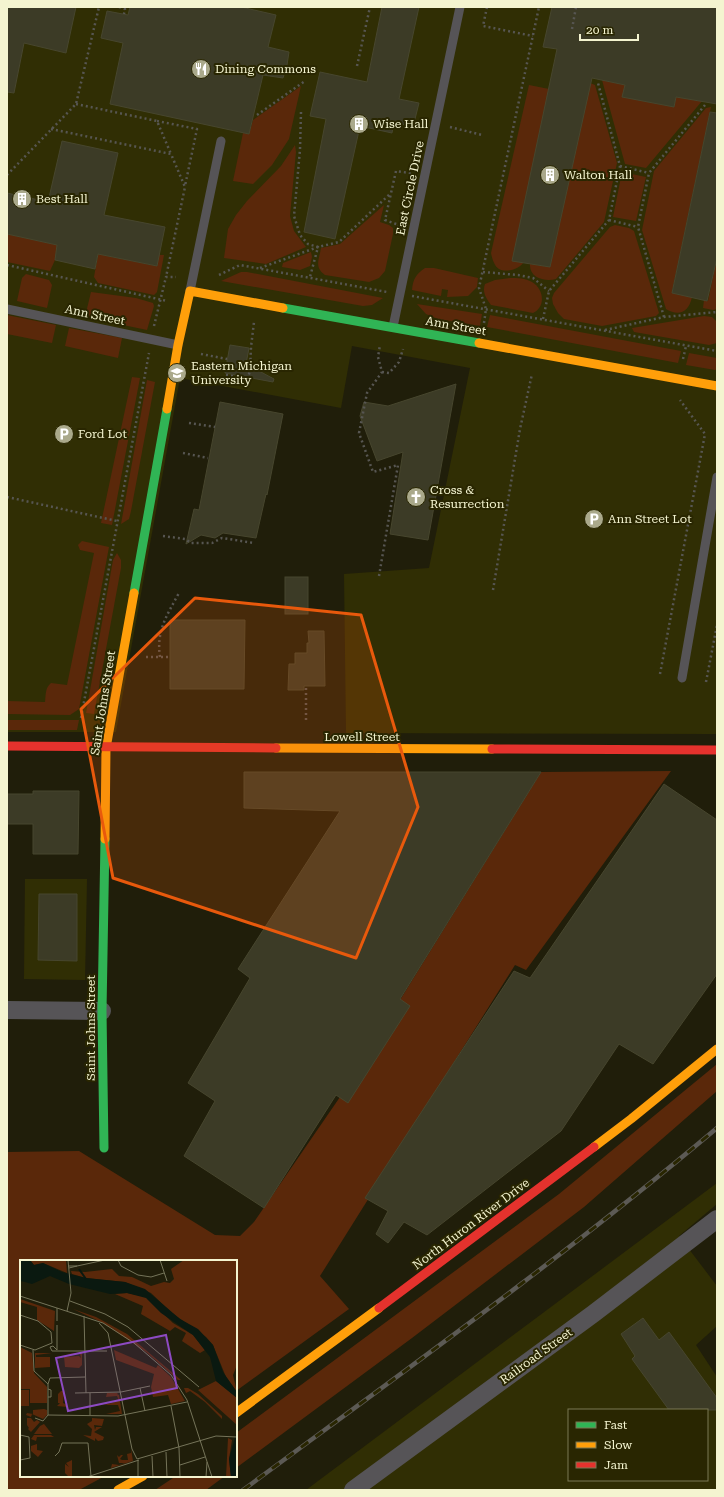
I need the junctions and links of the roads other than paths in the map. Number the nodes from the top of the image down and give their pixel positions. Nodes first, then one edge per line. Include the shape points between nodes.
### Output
1 (460, 7) edge
2 (221, 141) dead end
3 (190, 291) junction
4 (7, 309) edge
5 (393, 327) junction
6 (178, 345) junction
7 (717, 386) edge
8 (717, 477) edge
9 (682, 678) dead end
10 (7, 746) edge
11 (106, 748) junction
12 (717, 750) edge
13 (7, 1010) edge
14 (102, 1011) junction
15 (717, 1050) edge
16 (104, 1148) dead end
17 (717, 1219) edge
18 (237, 1412) edge
19 (141, 1477) edge
20 (118, 1490) edge
21 (353, 1490) edge

1 - 5 lane, East Circle Drive
2 - 3 lane
3 - 5 street, Ann Street
3 - 6 street, Saint Johns Street
4 - 6 lane, Ann Street
5 - 7 street, Ann Street
6 - 11 street, Saint Johns Street
8 - 9 lane
10 - 11 street, Lowell Street
11 - 12 street, Lowell Street
11 - 14 street, Saint Johns Street
13 - 14 street
14 - 16 street, Saint Johns Street
15 - 18 street, North Huron River Drive via 625,1124
17 - 21 street, Railroad Street via 594,1314
19 - 20 street

